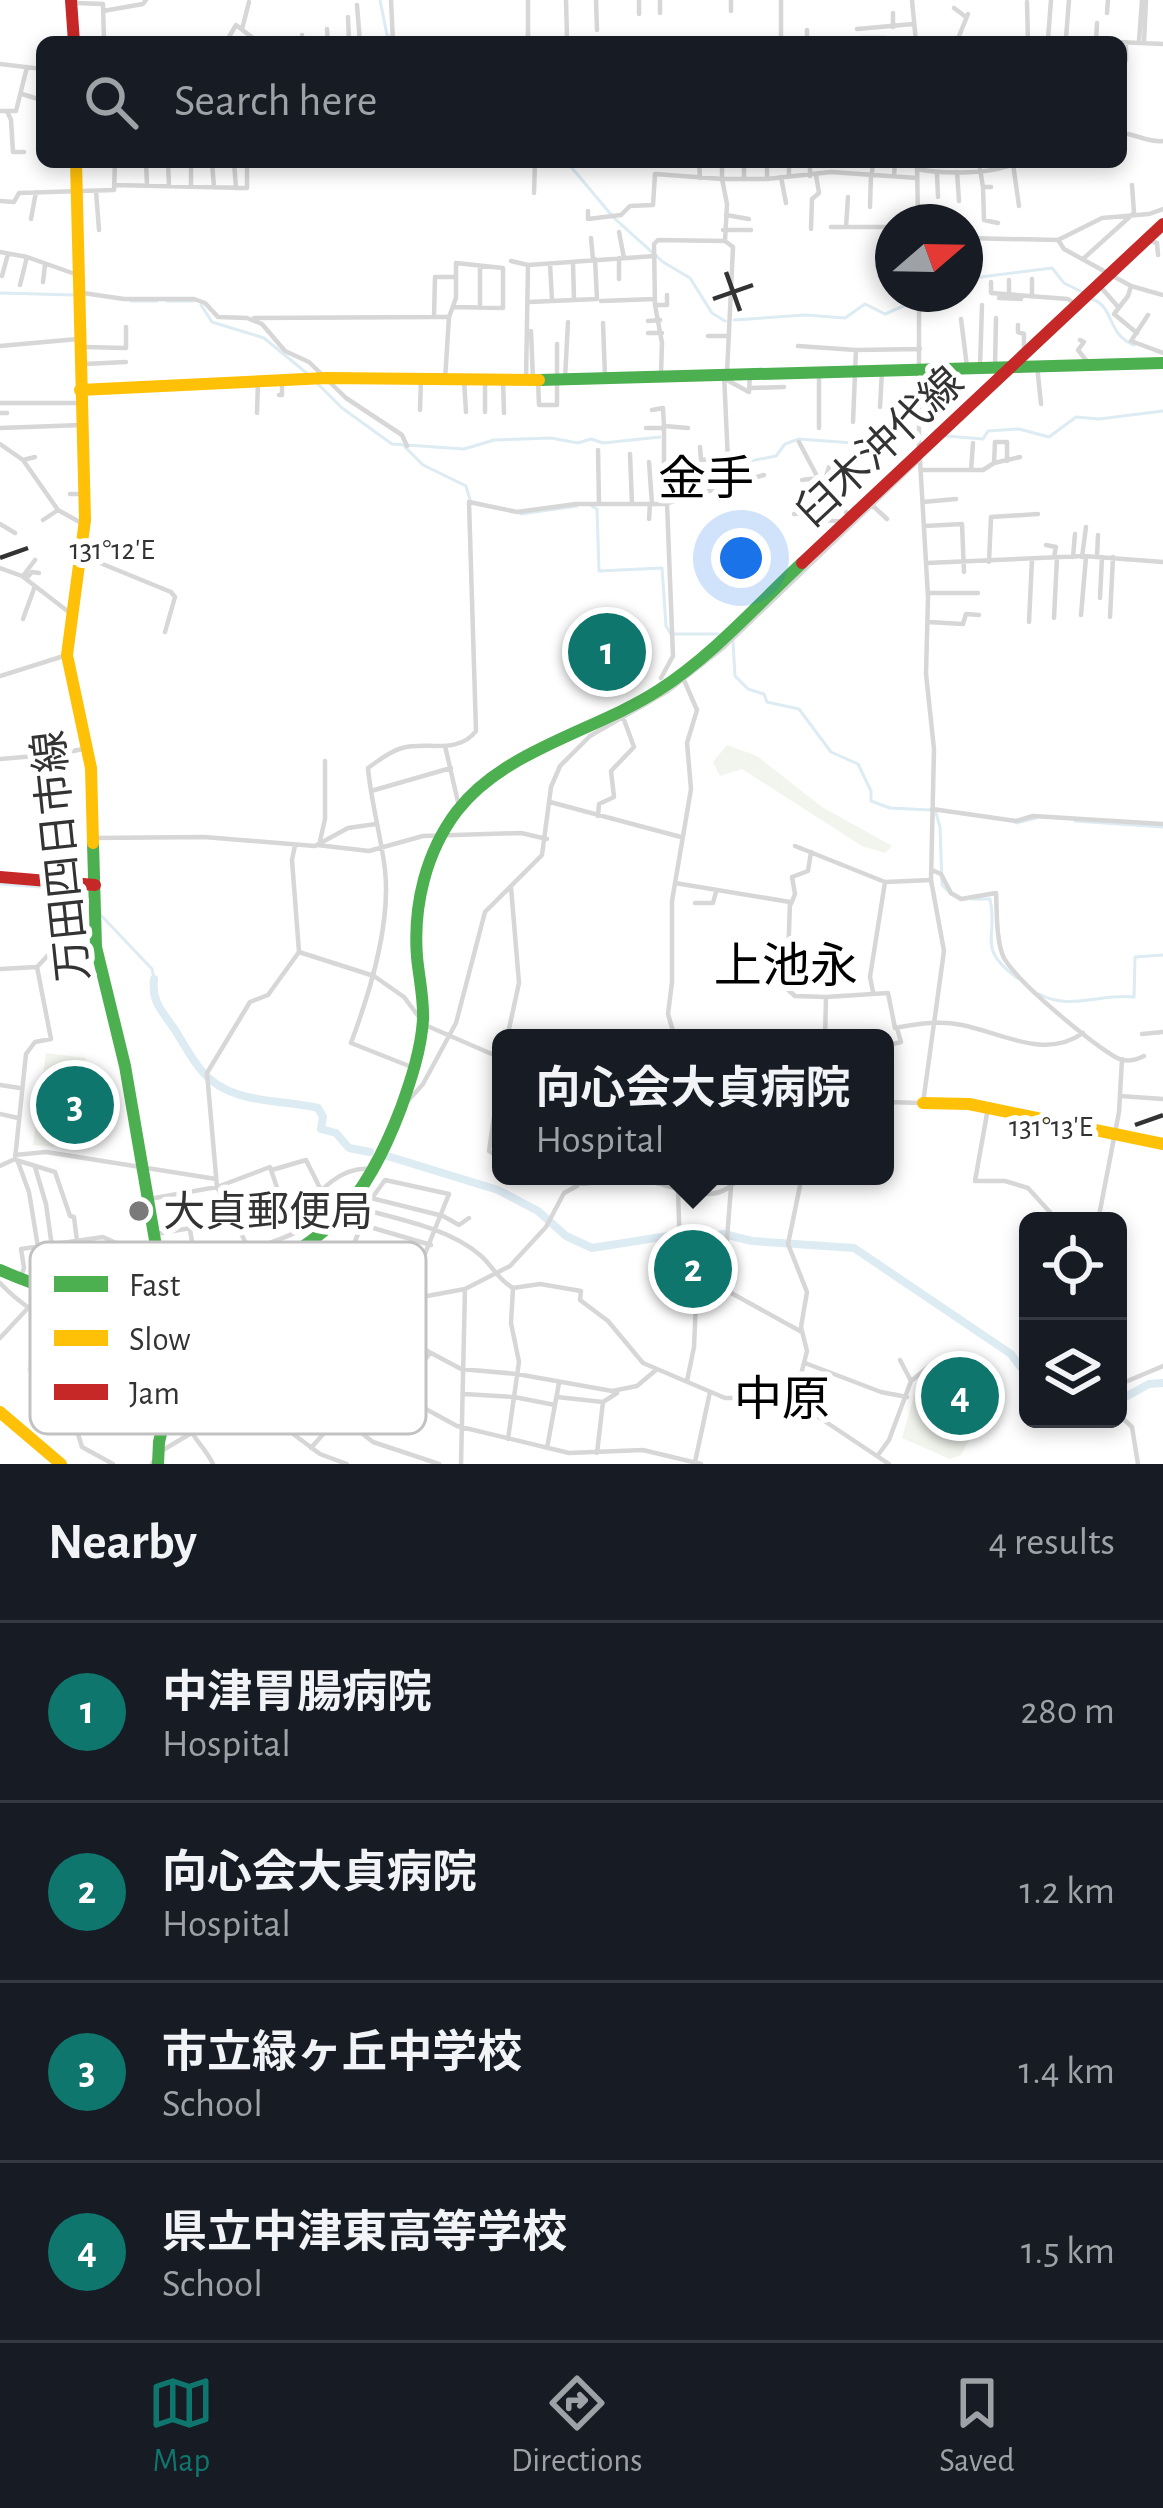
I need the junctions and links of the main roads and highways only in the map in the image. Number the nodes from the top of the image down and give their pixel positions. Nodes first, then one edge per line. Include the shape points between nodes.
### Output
1 (71, 1) edge
2 (74, 36) edge
3 (76, 168) edge
4 (1163, 224) edge
5 (1162, 352) edge
6 (1012, 366) junction
7 (80, 396) junction
8 (0, 878) edge
9 (95, 885) junction
10 (923, 1103) road end
11 (1163, 1144) edge
12 (157, 1242) edge
13 (308, 1242) edge
14 (0, 1270) edge
15 (30, 1283) edge
16 (0, 1412) edge
17 (61, 1464) edge

1 - 2 main road
3 - 7 main road, 万田四日市線
4 - 6 main road, 臼木沖代線
5 - 6 main road
6 - 7 main road via 750,380 326,378
6 - 13 main road, 臼木沖代線 via 689,669 501,770 462,805 424,878 417,922 423,1024 414,1068 356,1203
7 - 9 main road, 万田四日市線 via 77,494 85,525 67,655 88,747
8 - 9 main road
9 - 12 main road, 万田四日市線 via 94,932
10 - 11 main road via 988,1108
14 - 15 main road, 臼木沖代線
16 - 17 main road

